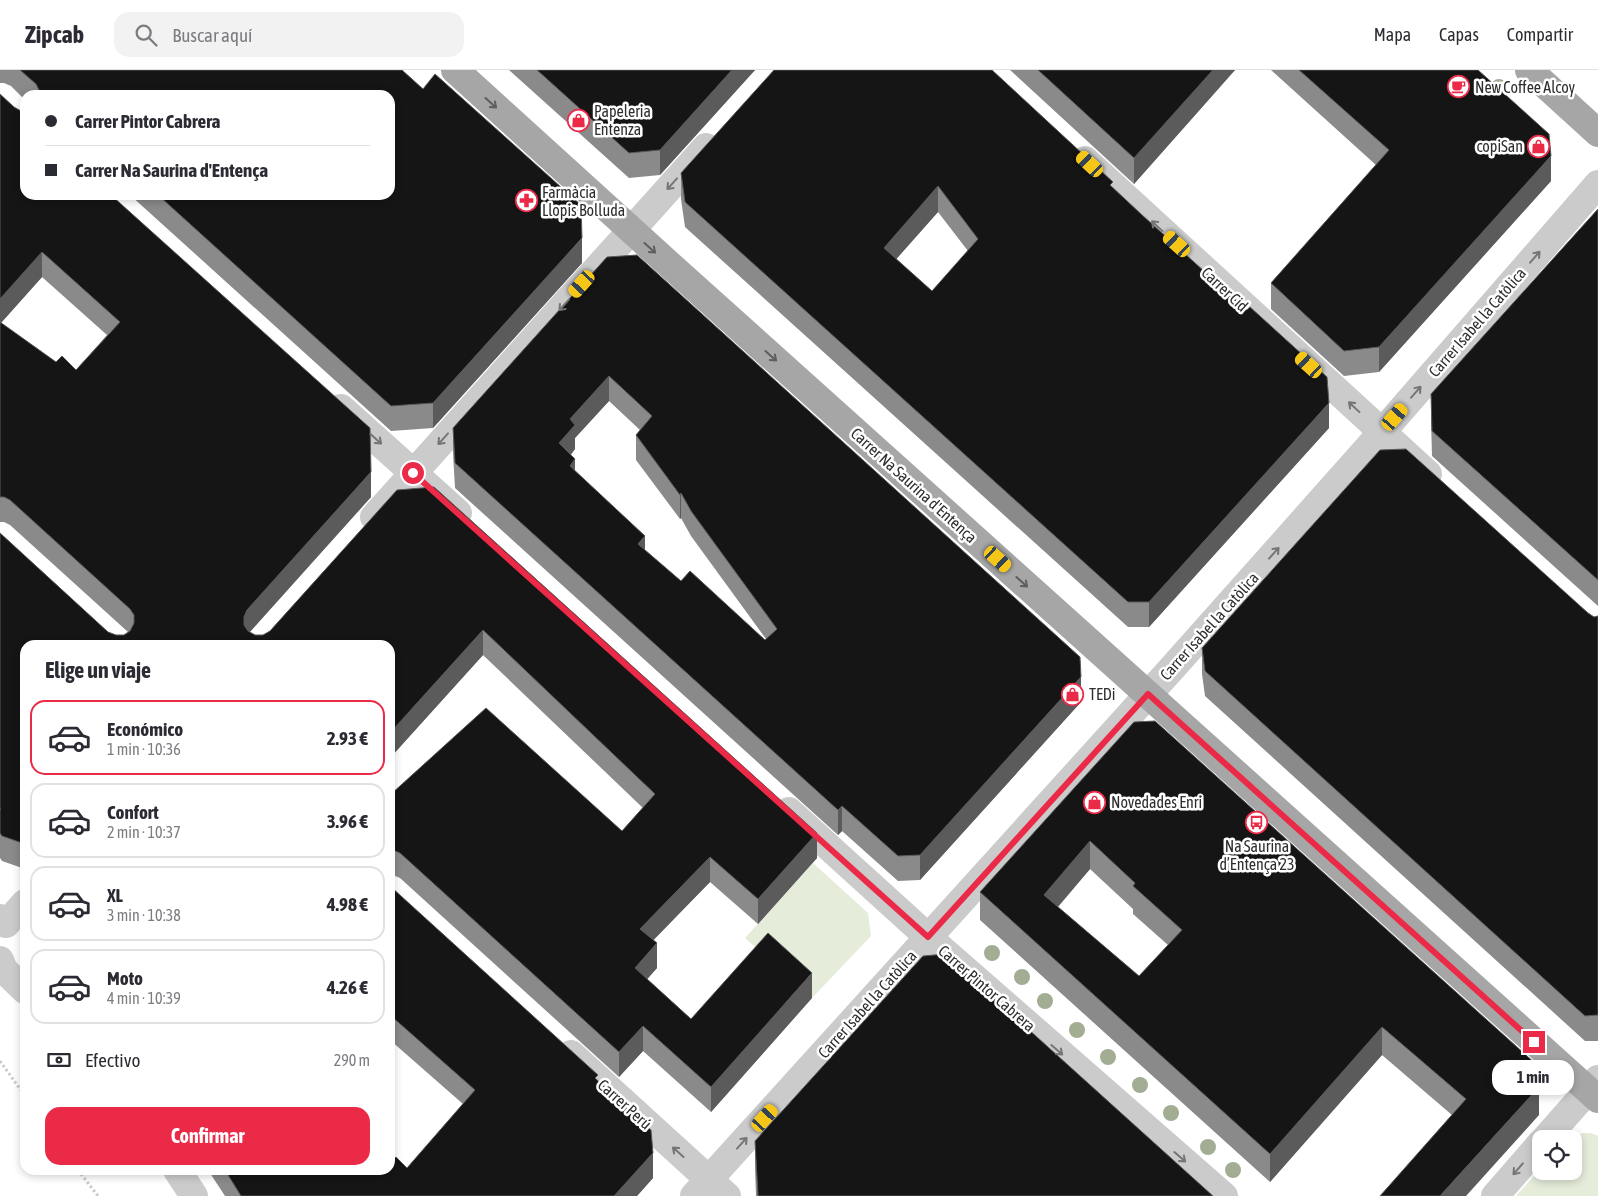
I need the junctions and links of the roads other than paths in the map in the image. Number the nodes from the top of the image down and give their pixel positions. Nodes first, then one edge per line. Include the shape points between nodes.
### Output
1 (456, 70) edge
2 (1529, 70) edge
3 (723, 128) edge
4 (1598, 133) edge
5 (1068, 144) edge
6 (1598, 184) edge
7 (630, 230) junction
8 (326, 393) edge
9 (1382, 432) junction
10 (413, 473) junction
11 (1446, 490) edge
12 (479, 532) edge
13 (355, 537) edge
14 (1148, 694) junction
15 (772, 796) edge
16 (20, 908) edge
17 (2, 926) edge
18 (928, 937) junction
19 (0, 960) edge
20 (20, 985) edge
21 (552, 1037) edge
22 (1595, 1089) edge
23 (1554, 1130) edge
24 (1532, 1153) edge
25 (180, 1175) edge
26 (710, 1190) edge
27 (194, 1196) edge
28 (1224, 1196) edge
29 (1495, 1196) edge

1 -> 7 main road, Carrer Na Saurina d'Entença
2 - 4 main road
3 -> 7 street
9 -> 5 street, Carrer Cid
9 -> 6 street, Carrer Isabel la Catòlica
7 -> 10 street
7 -> 14 main road, Carrer Na Saurina d'Entença
8 -> 10 street
9 - 11 street, Carrer Cid
14 -> 9 street, Carrer Isabel la Catòlica
10 - 12 street
10 - 13 street
14 - 18 street, Carrer Isabel la Catòlica
14 - 22 main road, Carrer Na Saurina d'Entença
15 - 18 street, Carrer Pintor Cabrera
16 - 17 street
26 -> 18 street, Carrer Isabel la Catòlica
18 -> 28 street, Carrer Pintor Cabrera
19 - 20 street via 4,970
26 -> 21 street, Carrer Perú
22 - 23 street
24 -> 29 street
25 - 27 street

